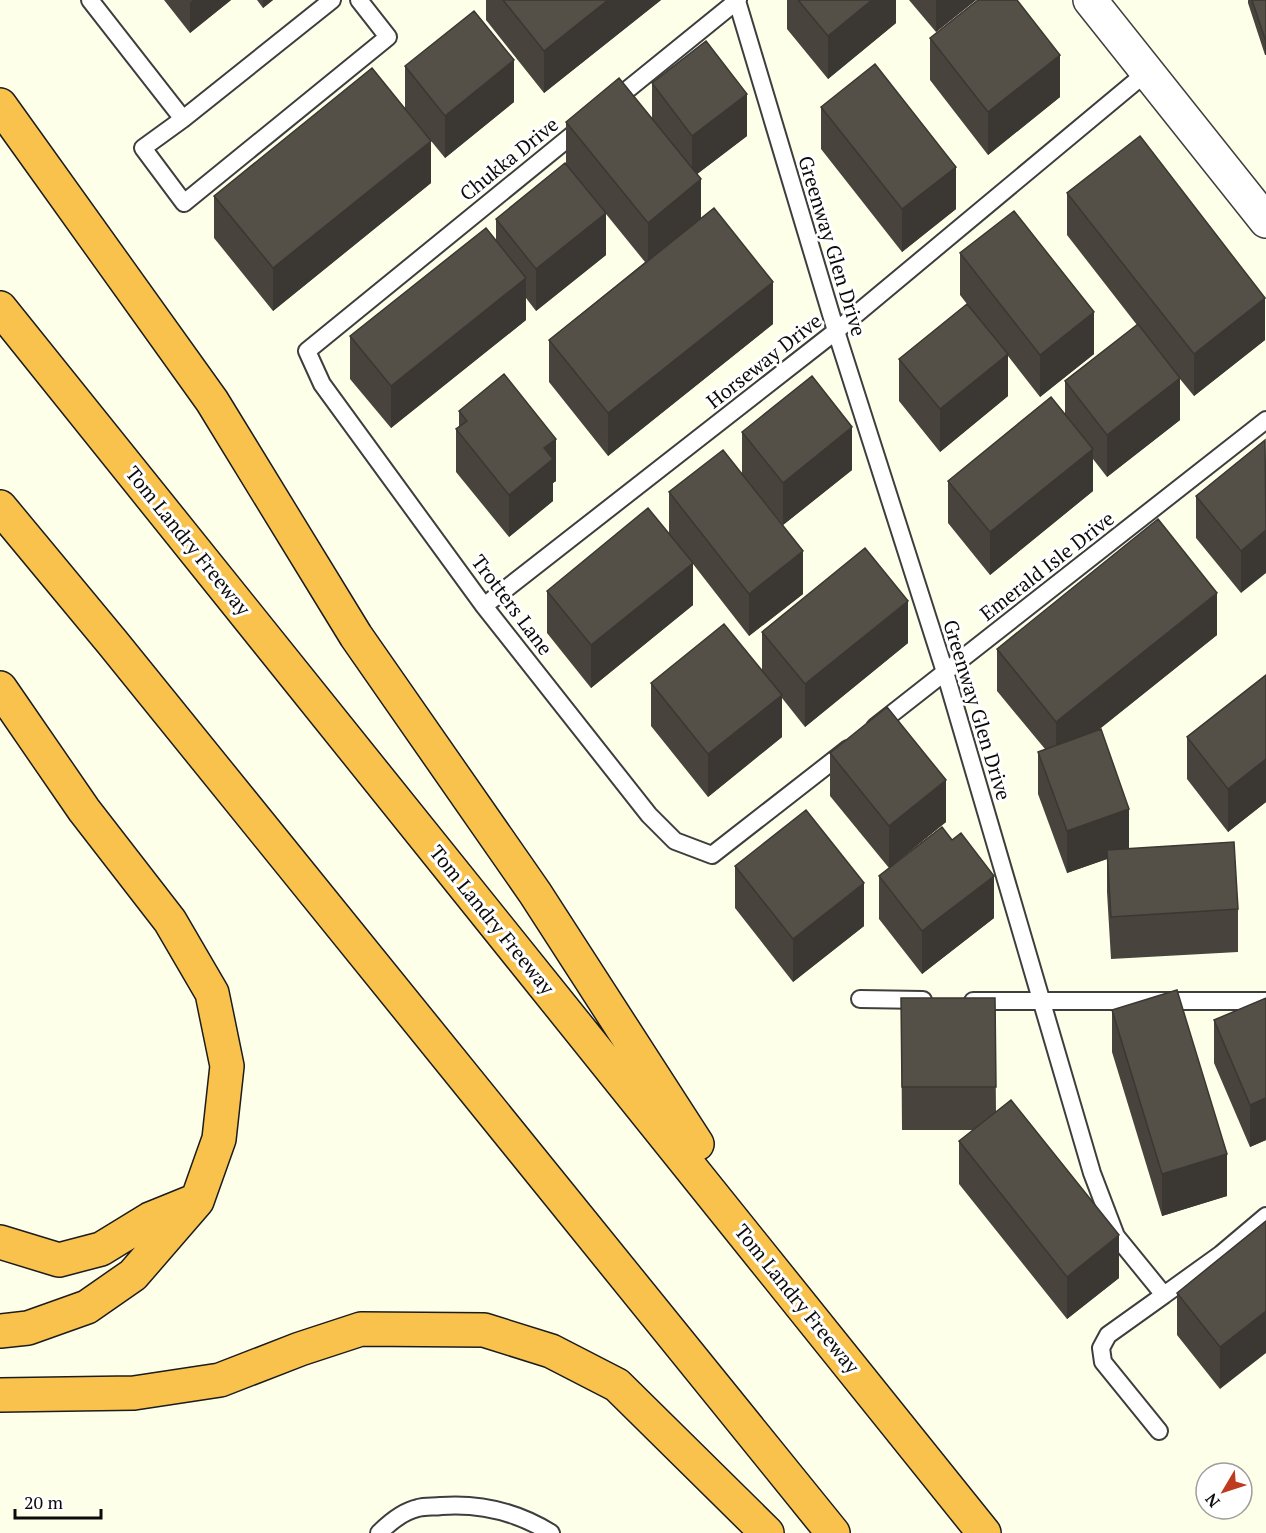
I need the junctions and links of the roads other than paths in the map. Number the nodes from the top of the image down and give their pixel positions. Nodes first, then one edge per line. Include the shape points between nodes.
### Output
1 (90, 0) edge
2 (332, 0) edge
3 (359, 0) edge
4 (1090, 0) edge
5 (737, 1) edge
6 (1147, 72) junction
7 (0, 105) edge
8 (183, 119) junction
9 (1266, 221) edge
10 (0, 308) edge
11 (836, 331) junction
12 (308, 351) joint
13 (1266, 420) edge
14 (0, 507) edge
15 (484, 606) junction
16 (945, 672) junction
17 (0, 688) edge
18 (712, 855) joint
19 (860, 999) dead end
20 (939, 1001) edge
21 (962, 1001) edge
22 (1266, 1001) edge
23 (1041, 1003) junction
24 (196, 1201) junction
25 (1266, 1216) edge
26 (0, 1242) edge
27 (1164, 1294) junction
28 (821, 1330) junction
29 (0, 1331) edge
30 (0, 1395) edge
31 (1159, 1431) dead end
32 (380, 1533) edge
33 (551, 1533) edge
34 (767, 1533) edge
35 (833, 1533) edge
36 (984, 1533) edge

1 - 8 lane
2 - 8 lane
3 - 8 lane via 388,37 183,203 143,148
4 - 6 street
5 - 11 lane, Greenway Glen Drive
5 - 12 lane, Chukka Drive
6 - 9 street
6 - 11 lane, Horseway Drive
7 - 28 highway via 212,401 356,636 535,893
10 - 28 highway, Tom Landry Freeway
11 - 15 lane, Horseway Drive
11 - 16 lane, Greenway Glen Drive
12 - 15 lane, Trotters Lane via 322,384
13 - 16 lane, Emerald Isle Drive
14 - 35 highway
15 - 18 lane, Trotters Lane via 648,815 675,842
16 - 18 lane, Emerald Isle Drive
16 - 23 lane, Greenway Glen Drive
17 - 24 highway via 84,810 170,921 212,993 227,1066 219,1138
19 - 20 lane
21 - 23 lane
22 - 23 lane
23 - 27 lane, Greenway Glen Drive via 1092,1173 1116,1236
24 - 26 highway via 150,1219 101,1248 59,1260
24 - 29 highway via 133,1275 87,1307 28,1328
25 - 27 lane
27 - 31 lane via 1108,1335 1101,1348 1103,1362
28 - 36 highway, Tom Landry Freeway
30 - 34 highway via 134,1393 220,1380 361,1329 484,1330 551,1351 617,1385
32 - 33 lane via 418,1508 461,1504 497,1509

